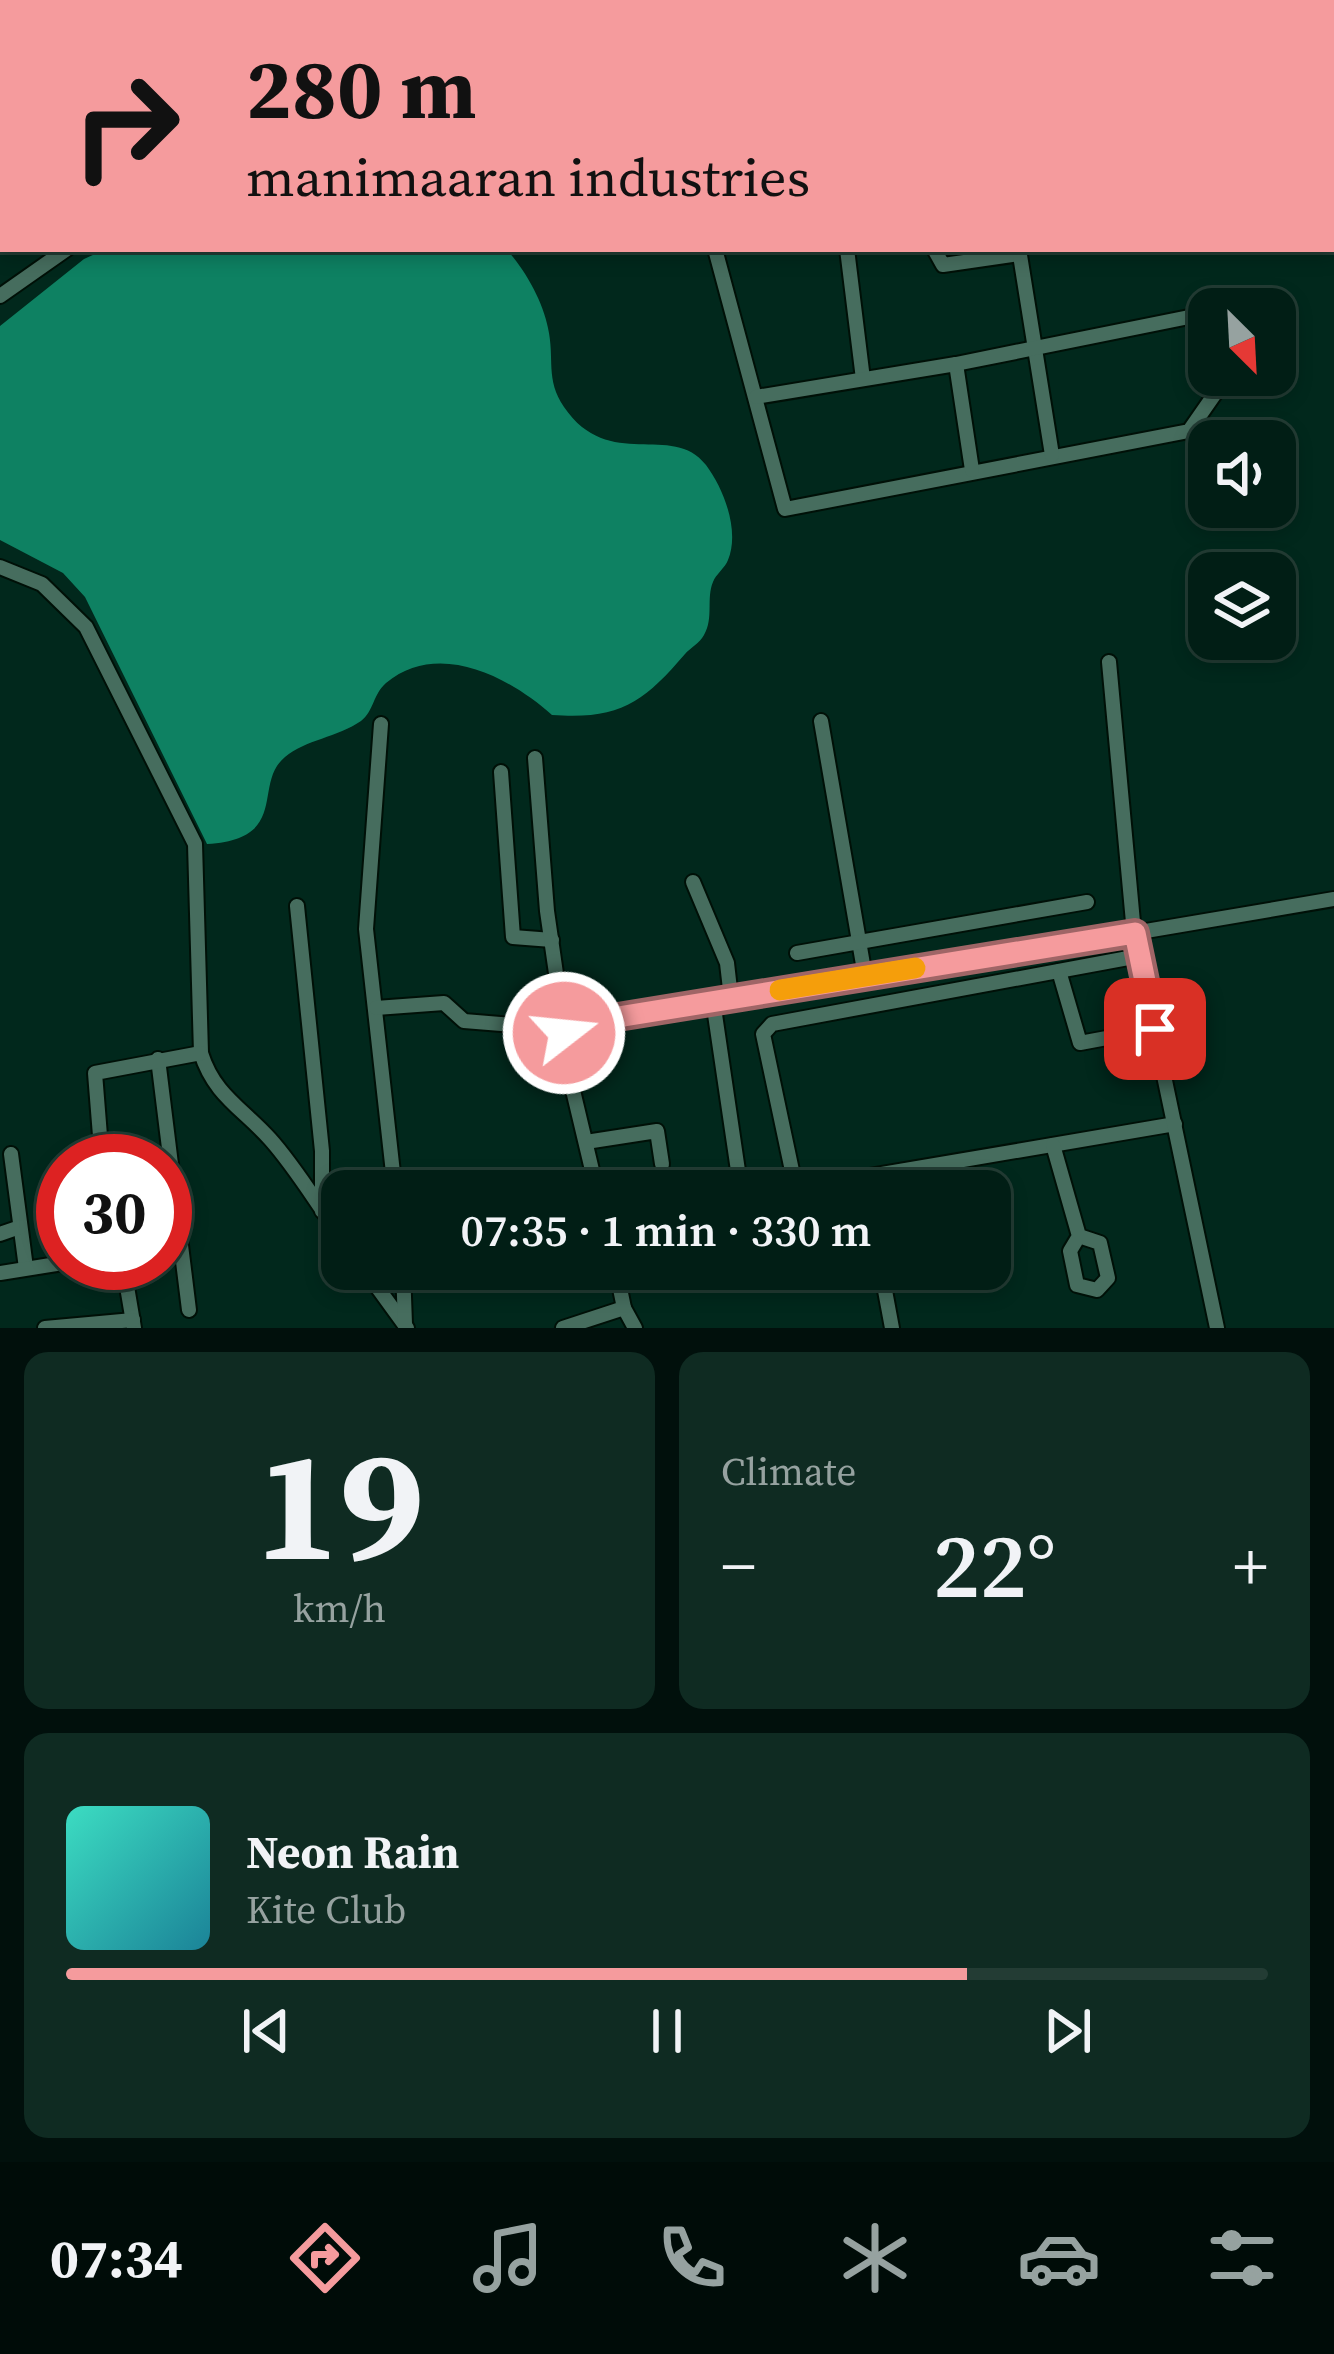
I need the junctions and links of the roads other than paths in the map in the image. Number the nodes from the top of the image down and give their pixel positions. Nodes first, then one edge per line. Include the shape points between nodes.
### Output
1 (63, 252) edge
2 (716, 252) edge
3 (847, 252) edge
4 (936, 252) edge
5 (1019, 252) edge
6 (0, 296) edge
7 (1188, 317) edge
8 (1034, 347) junction
9 (956, 364) junction
10 (863, 379) junction
11 (1214, 396) edge
12 (756, 397) junction
13 (1052, 454) junction
14 (972, 470) junction
15 (0, 567) edge
16 (1109, 662) dead end
17 (820, 721) dead end
18 (381, 724) dead end
19 (535, 758) dead end
20 (501, 772) dead end
21 (693, 882) dead end
22 (1334, 899) edge
23 (1087, 902) dead end
24 (297, 906) dead end
25 (1135, 933) junction
26 (552, 940) junction
27 (859, 943) junction
28 (797, 953) dead end
29 (1139, 956) junction
30 (1059, 971) junction
31 (865, 976) junction
32 (731, 998) junction
33 (712, 1001) junction
34 (376, 1008) junction
35 (565, 1029) junction
36 (1155, 1029) junction
37 (201, 1053) junction
38 (158, 1059) junction
39 (1174, 1124) junction
40 (99, 1134) edge
41 (167, 1134) edge
42 (586, 1142) junction
43 (1053, 1145) junction
44 (11, 1154) dead end
45 (662, 1164) dead end
46 (322, 1170) edge
47 (393, 1170) edge
48 (593, 1170) edge
49 (738, 1170) edge
50 (792, 1170) edge
51 (932, 1170) edge
52 (321, 1210) edge
53 (20, 1227) junction
54 (0, 1234) edge
55 (1079, 1236) dead end
56 (36, 1267) edge
57 (26, 1268) junction
58 (0, 1273) edge
59 (128, 1290) edge
60 (186, 1290) edge
61 (379, 1290) edge
62 (404, 1290) edge
63 (620, 1290) edge
64 (885, 1290) edge
65 (624, 1308) junction
66 (189, 1310) dead end
67 (134, 1324) edge
68 (406, 1326) edge
69 (45, 1328) edge
70 (563, 1328) edge
71 (635, 1328) edge
72 (892, 1328) edge
73 (1217, 1328) edge

1 - 6 street
2 - 12 street
3 - 10 street
4 - 5 street via 943,265
5 - 8 street
7 - 8 street
8 - 9 street
8 - 13 street
9 - 10 street
9 - 14 street
10 - 12 street
11 - 13 street via 1190,431
12 - 14 street via 785,508
13 - 14 street
15 - 37 street via 42,584 86,627 195,844
16 - 25 street
17 - 27 street
18 - 34 street via 367,864
19 - 26 street
20 - 26 street via 513,937
21 - 32 street via 727,963
22 - 25 street
23 - 27 street
24 - 46 street
25 - 29 street
25 - 31 street
26 - 35 street
27 - 28 street
27 - 31 street
29 - 30 street
29 - 36 street
30 - 36 street via 1079,1043
30 - 50 street via 764,1028
31 - 32 street
32 - 33 street
33 - 35 street
33 - 49 street
34 - 35 street via 444,1003 464,1021
34 - 47 street
35 - 42 street
36 - 39 street
37 - 38 street
37 - 52 street via 224,1099 271,1140
38 - 40 street via 95,1073
38 - 41 street
39 - 43 street
39 - 73 street
42 - 45 street via 657,1131
42 - 48 street
43 - 51 street
43 - 55 street
44 - 53 street
53 - 54 street
53 - 57 street
56 - 57 street
57 - 58 street
59 - 67 street
60 - 66 street
61 - 68 street
62 - 68 street
63 - 65 street
64 - 72 street
65 - 70 street
65 - 71 street
67 - 69 street

